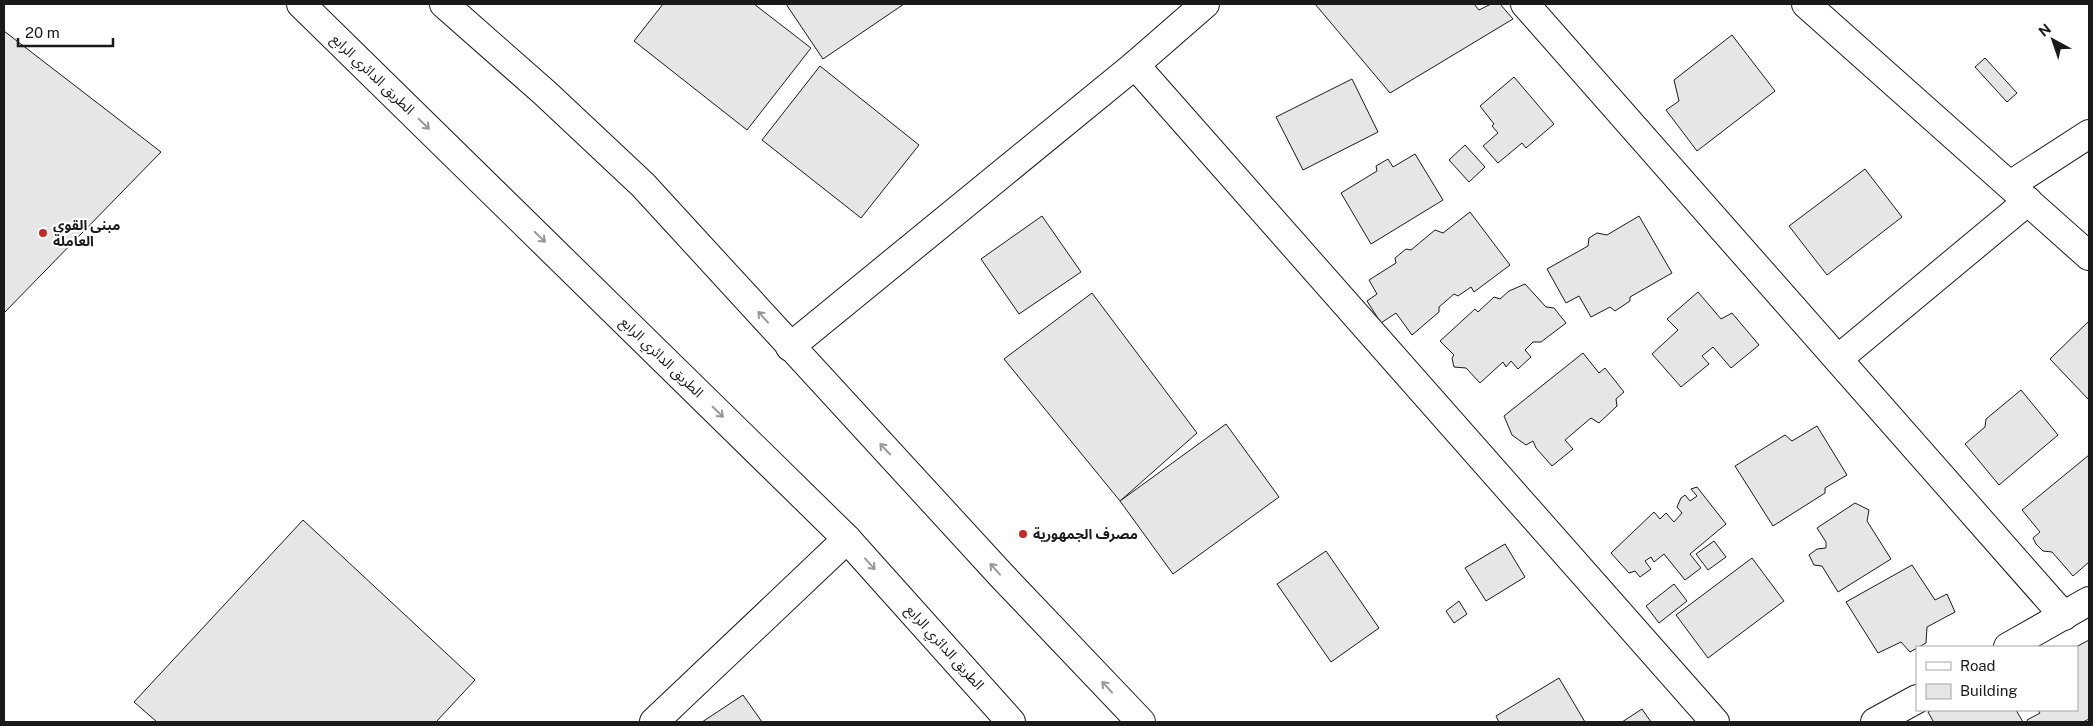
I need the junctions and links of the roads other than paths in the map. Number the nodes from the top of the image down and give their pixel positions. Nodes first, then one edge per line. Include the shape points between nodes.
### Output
1 (302, 4) edge
2 (444, 4) edge
3 (1205, 4) edge
4 (1524, 4) edge
5 (1806, 4) edge
6 (1135, 65) junction
7 (2089, 134) edge
8 (2019, 193) junction
9 (2089, 256) edge
10 (790, 346) junction
11 (1838, 359) junction
12 (847, 539) junction
13 (2089, 600) edge
14 (2064, 616) junction
15 (2010, 646) edge
16 (1916, 700) edge
17 (654, 722) edge
18 (1012, 722) edge
19 (1140, 722) edge
20 (1715, 722) edge
21 (1875, 722) edge

1 -> 12 street, الطريق الدائري الرابع
10 -> 2 street via 643,185
3 - 6 street
4 - 11 street
5 - 8 street
6 - 10 street
6 - 20 street
7 - 8 street
8 - 9 street
8 - 11 street
19 -> 10 street
11 - 14 street
12 - 17 street
12 -> 18 street, الطريق الدائري الرابع
13 - 14 street
14 - 15 street
16 - 21 street

